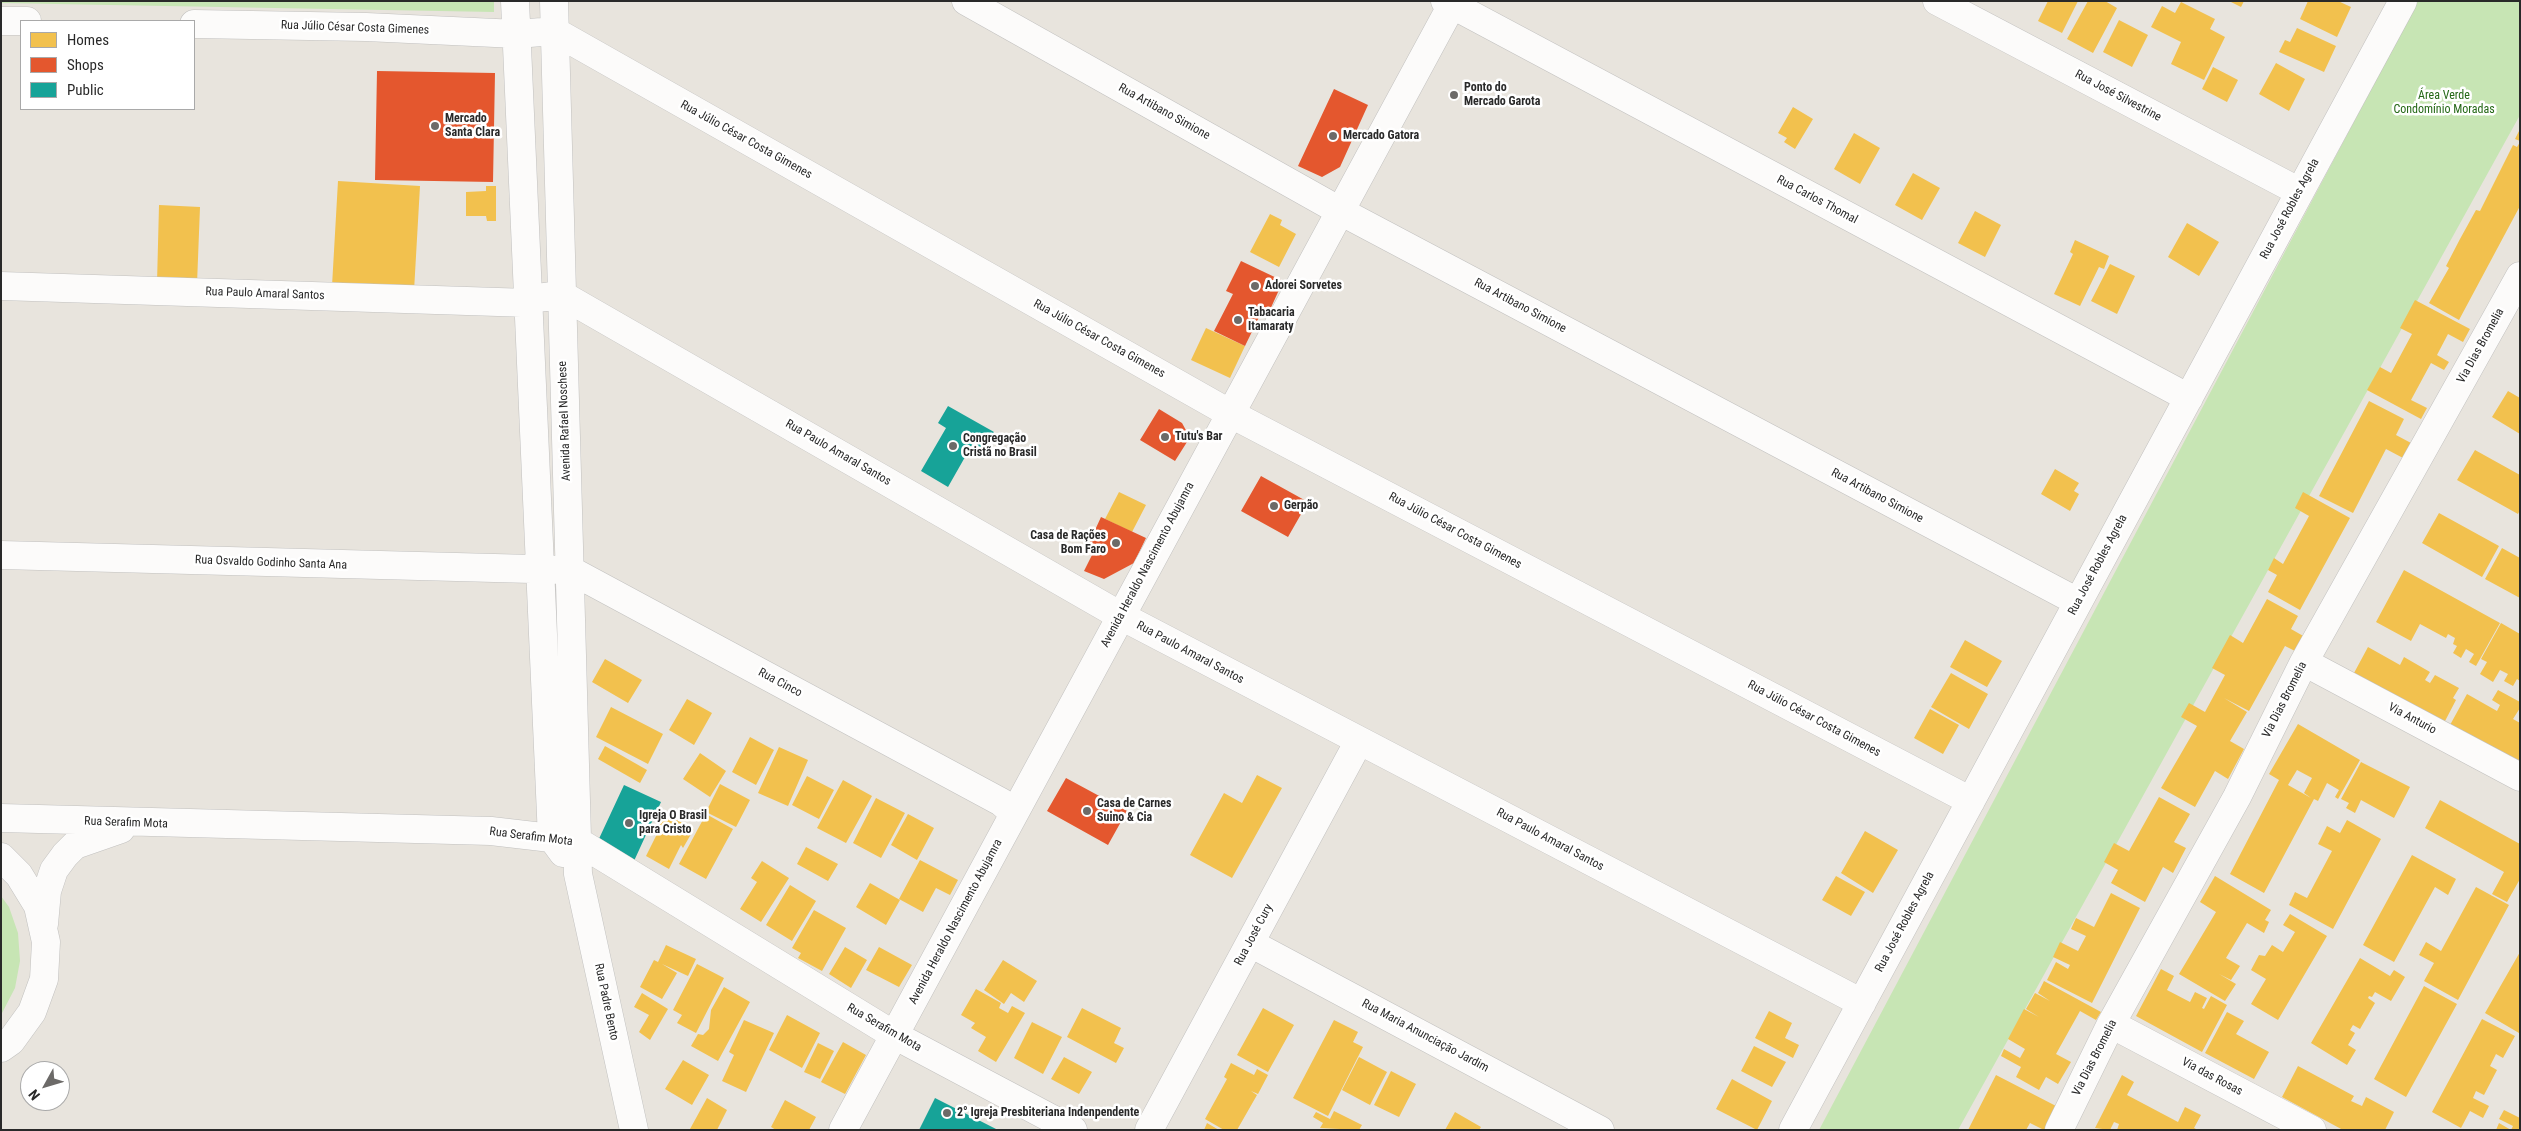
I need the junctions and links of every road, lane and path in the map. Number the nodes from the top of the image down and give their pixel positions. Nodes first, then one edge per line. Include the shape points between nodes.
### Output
1 (515, 1) edge
2 (554, 1) edge
3 (966, 1) edge
4 (1937, 1) edge
5 (2403, 1) edge
6 (1450, 2) edge
7 (1, 21) edge
8 (20, 21) edge
9 (195, 24) edge
10 (554, 31) junction
11 (517, 34) junction
12 (2300, 192) junction
13 (1340, 211) junction
14 (2520, 276) edge
15 (1, 286) edge
16 (562, 295) junction
17 (528, 301) junction
18 (2189, 398) junction
19 (1230, 414) junction
20 (1, 555) edge
21 (540, 570) junction
22 (570, 570) junction
23 (2078, 602) junction
24 (1121, 616) junction
25 (2304, 662) junction
26 (1359, 740) junction
27 (2520, 776) edge
28 (1971, 801) junction
29 (1014, 813) junction
30 (1, 818) edge
31 (147, 824) junction
32 (564, 840) junction
33 (1, 857) edge
34 (46, 942) junction
35 (1250, 943) junction
36 (1862, 1003) junction
37 (2111, 1024) junction
38 (894, 1036) junction
39 (1, 1048) edge
40 (634, 1130) edge
41 (843, 1130) edge
42 (1073, 1130) edge
43 (1149, 1130) edge
44 (1600, 1130) edge
45 (1793, 1130) edge
46 (2059, 1130) edge
47 (2312, 1130) edge

1 - 11 street
2 - 10 street, Avenida Rafael Noschese
3 - 13 street, Rua Artibano Simione
4 - 12 street, Rua José Silvestrine
5 - 12 street, Rua José Robles Agrela
6 - 13 street, Avenida Heraldo Nascimento Abujamra
6 - 18 street, Rua Carlos Thomal
7 - 8 street
9 - 11 street, Rua Júlio César Costa Gimenes
10 - 11 street, Rua Júlio César Costa Gimenes
10 - 16 street, Avenida Rafael Noschese
10 - 19 street, Rua Júlio César Costa Gimenes
11 - 17 street
12 - 18 street, Rua José Robles Agrela
13 - 19 street, Avenida Heraldo Nascimento Abujamra
13 - 23 street, Rua Artibano Simione
14 - 25 street, Via Dias Bromelia
15 - 17 street, Rua Paulo Amaral Santos
16 - 17 street, Rua Paulo Amaral Santos
16 - 22 street, Avenida Rafael Noschese
16 - 24 street, Rua Paulo Amaral Santos
17 - 21 street
18 - 23 street, Rua José Robles Agrela
19 - 24 street, Avenida Heraldo Nascimento Abujamra
19 - 28 street, Rua Júlio César Costa Gimenes
20 - 21 street, Rua Osvaldo Godinho Santa Ana
21 - 22 street, Rua Cinco
21 - 32 street
22 - 29 street, Rua Cinco via 1001,802
22 - 32 street, Avenida Rafael Noschese
23 - 28 street, Rua José Robles Agrela
24 - 26 street, Rua Paulo Amaral Santos
24 - 29 street, Avenida Heraldo Nascimento Abujamra
25 - 27 street, Via Anturio
25 - 37 street, Via Dias Bromelia via 2237,796
26 - 35 street, Rua José Cury
26 - 36 street, Rua Paulo Amaral Santos
28 - 36 street, Rua José Robles Agrela
29 - 38 street, Avenida Heraldo Nascimento Abujamra
30 - 31 street, Rua Serafim Mota
31 - 32 street, Rua Serafim Mota via 491,831
31 - 34 street via 90,838 65,855 54,870 47,891
32 - 38 street, Rua Serafim Mota
32 - 40 street, Rua Padre Bento via 578,874
33 - 34 street via 19,875 38,906
34 - 39 street via 44,979 32,1012 11,1041
35 - 43 street, Rua José Cury
35 - 44 street, Rua Maria Anunciação Jardim
36 - 45 street, Rua José Robles Agrela
37 - 46 street, Via Dias Bromelia
37 - 47 street, Via das Rosas
38 - 41 street, Avenida Heraldo Nascimento Abujamra
38 - 42 street, Rua Serafim Mota

